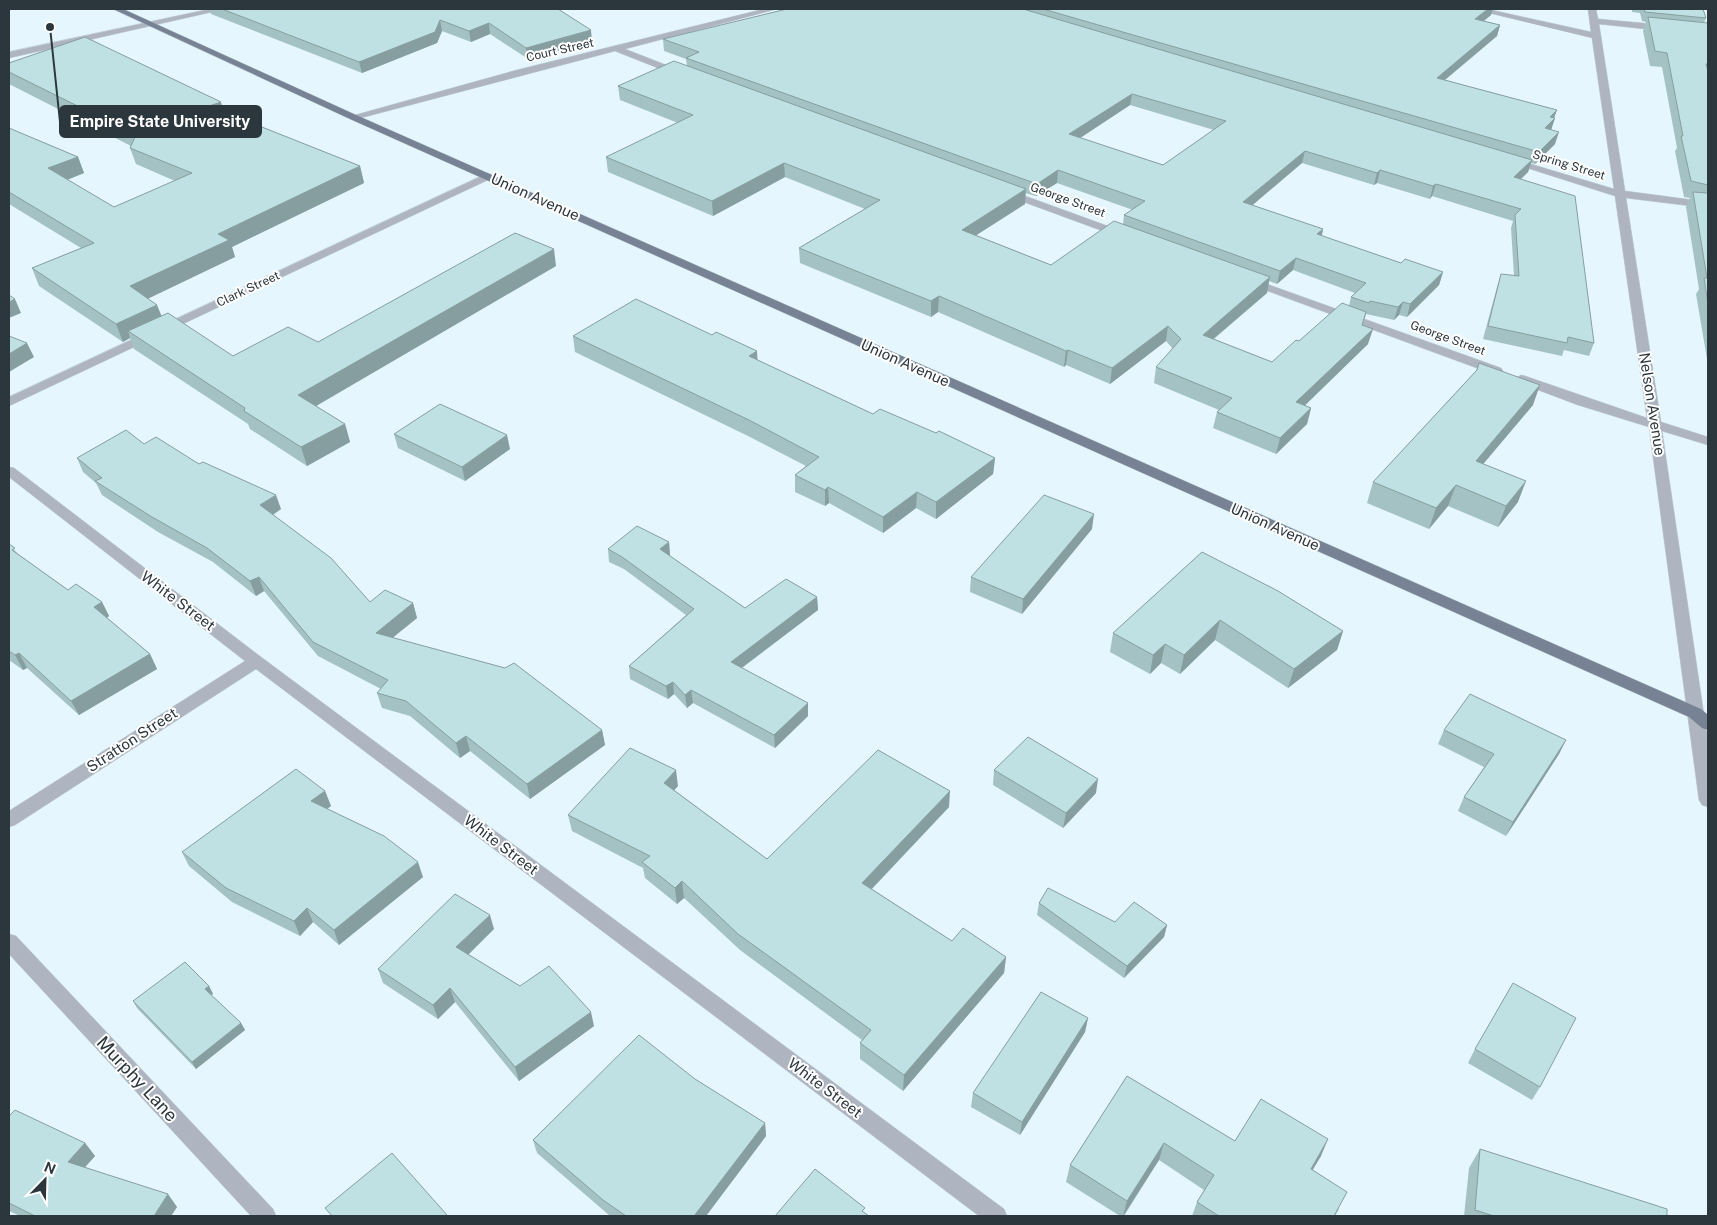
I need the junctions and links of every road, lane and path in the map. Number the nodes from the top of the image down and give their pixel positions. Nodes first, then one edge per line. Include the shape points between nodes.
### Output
1 (118, 9) edge
2 (221, 9) edge
3 (773, 9) edge
4 (1477, 9) edge
5 (1593, 15) edge
6 (150, 24) junction
7 (1670, 29) edge
8 (1595, 36) junction
9 (618, 49) junction
10 (9, 55) edge
11 (694, 79) edge
12 (353, 117) junction
13 (1499, 157) edge
14 (488, 176) junction
15 (992, 187) edge
16 (1622, 194) junction
17 (1708, 205) edge
18 (1131, 238) edge
19 (1242, 278) edge
20 (9, 402) edge
21 (1655, 425) junction
22 (1708, 441) edge
23 (9, 471) edge
24 (256, 661) junction
25 (1701, 712) edge
26 (1708, 724) edge
27 (1708, 800) edge
28 (9, 820) edge
29 (9, 942) edge
30 (265, 1216) edge
31 (996, 1216) edge

1 - 6 main road, Union Avenue
2 - 6 street
3 - 9 street, Court Street
4 - 8 street
5 - 7 street
5 - 8 street, Nelson Avenue
6 - 10 street
6 - 12 main road, Union Avenue
8 - 16 street, Nelson Avenue
9 - 11 street
9 - 12 street, Court Street
12 - 14 main road, Union Avenue
13 - 16 street, Spring Street
14 - 20 street, Clark Street
14 - 25 main road, Union Avenue
15 - 18 street, George Street
16 - 17 street, Spring Street
16 - 21 street, Nelson Avenue
19 - 21 street, George Street via 1582,402
21 - 22 street, George Street
21 - 25 street, Nelson Avenue
23 - 24 street, White Street
24 - 28 street, Stratton Street
24 - 31 street, White Street
25 - 26 main road, Union Avenue
25 - 27 street, Nelson Avenue
29 - 30 street, Murphy Lane

